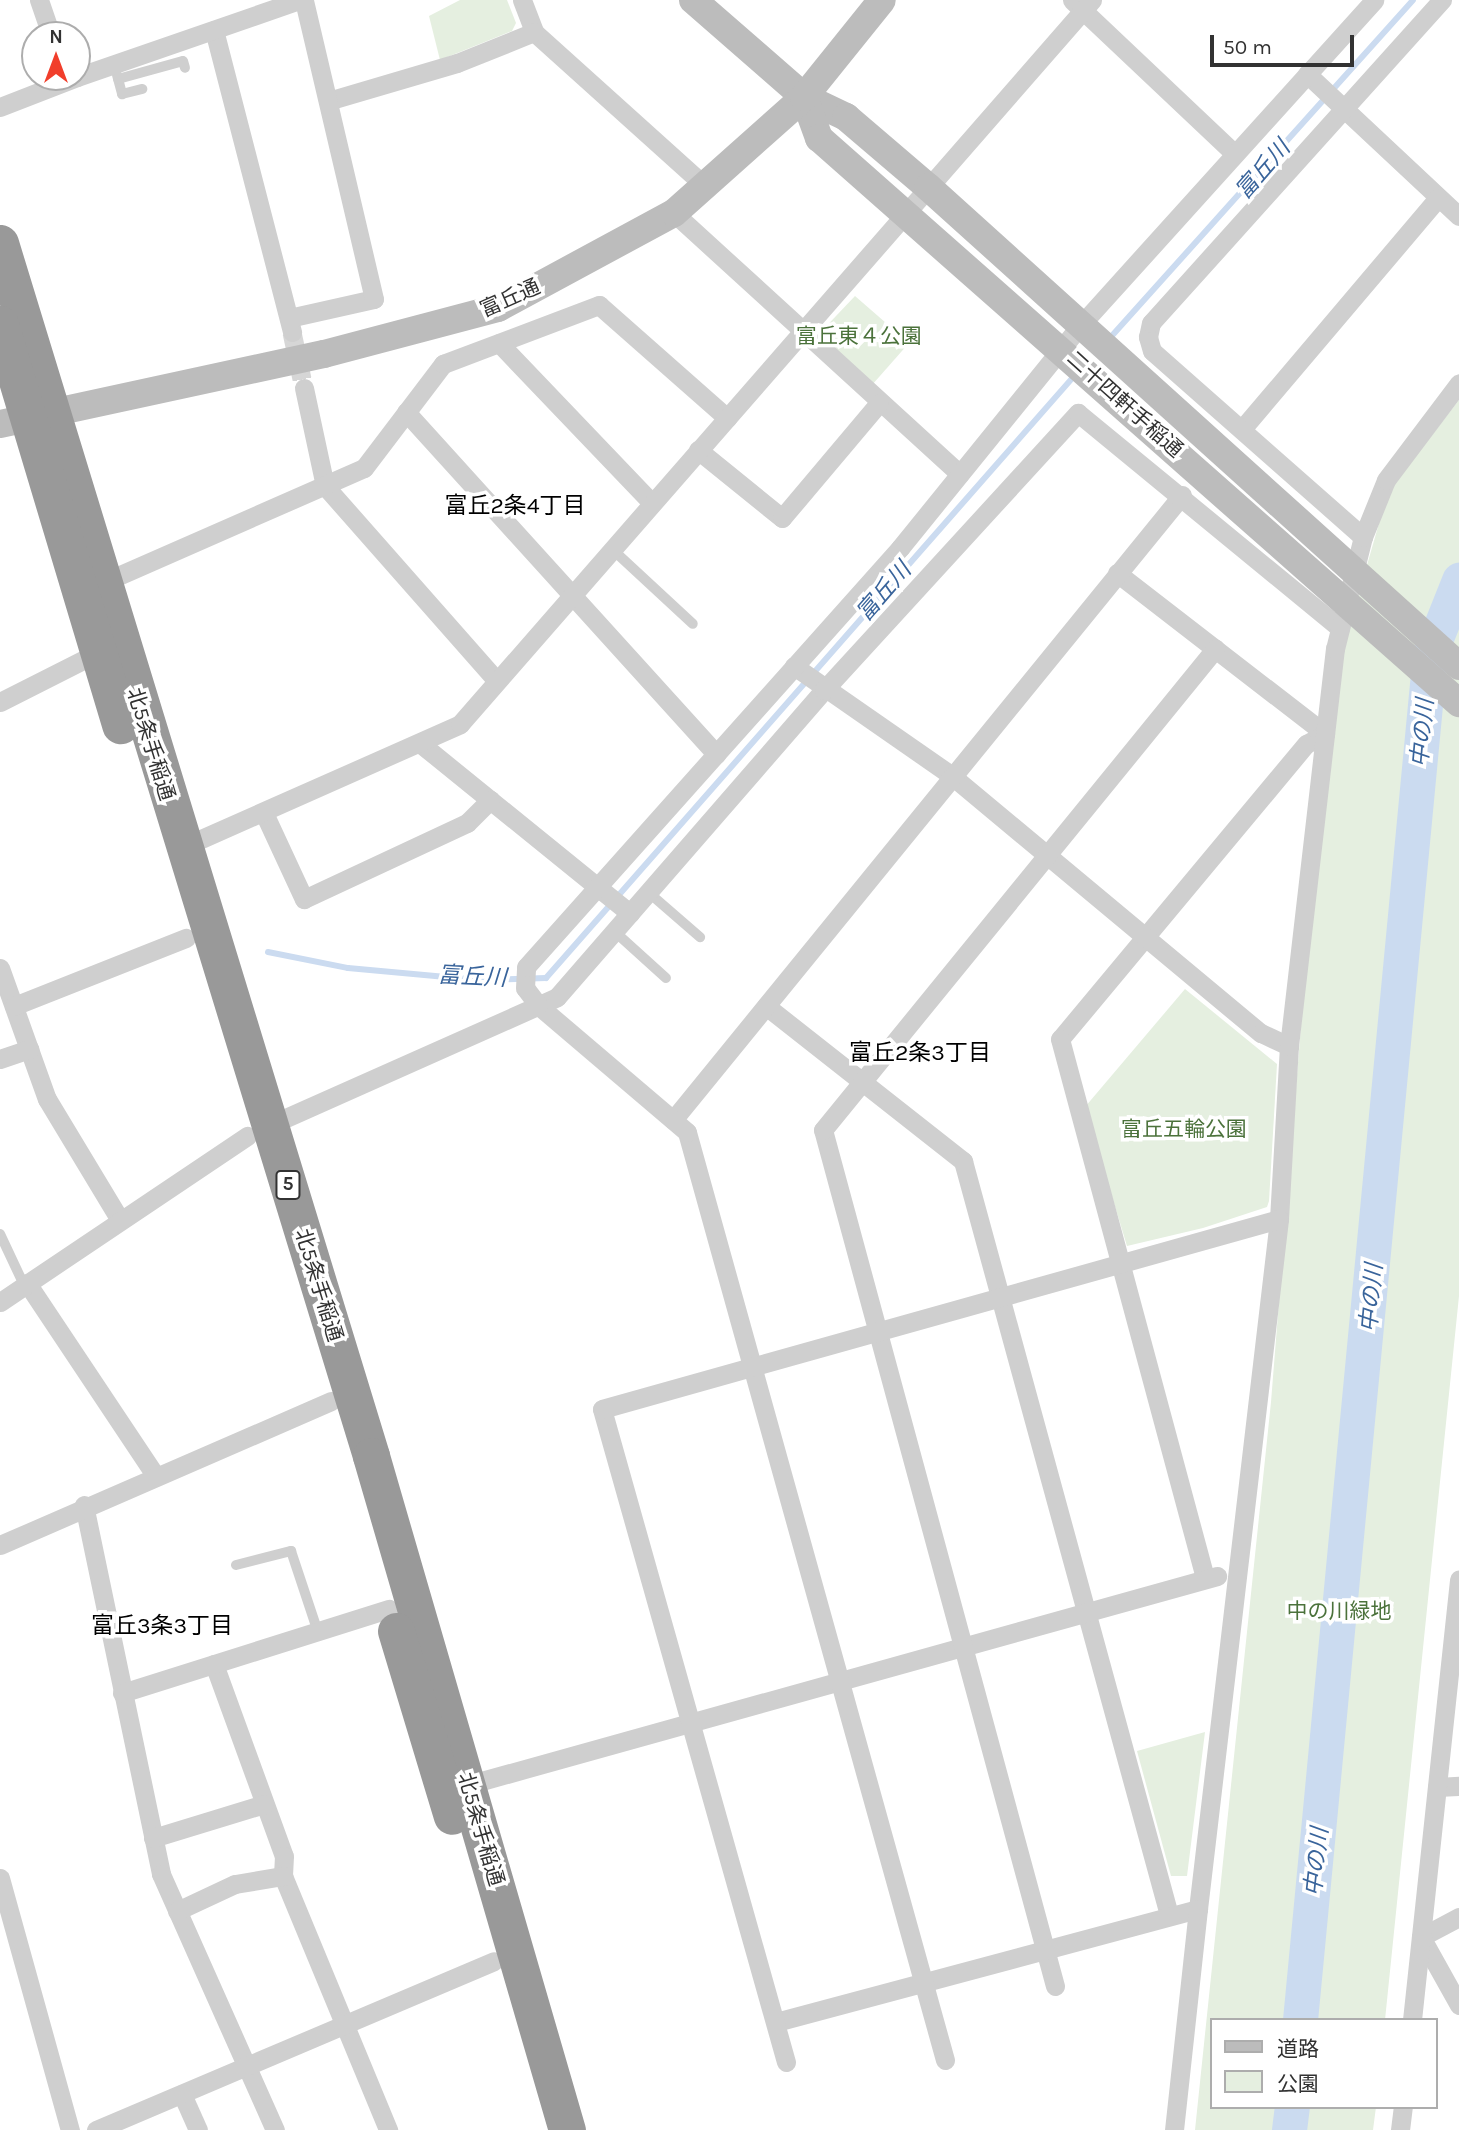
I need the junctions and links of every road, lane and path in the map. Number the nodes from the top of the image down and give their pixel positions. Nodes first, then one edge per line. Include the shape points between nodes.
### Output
1 (39, 0) edge
2 (301, 0) edge
3 (522, 0) edge
4 (693, 0) edge
5 (882, 0) edge
6 (1374, 0) edge
7 (1441, 0) edge
8 (1082, 3) edge
9 (46, 21) edge
10 (214, 30) junction
11 (534, 32) junction
12 (186, 68) dead end
13 (117, 72) junction
14 (91, 75) edge
15 (1312, 78) junction
16 (142, 89) dead end
17 (40, 91) edge
18 (804, 97) junction
19 (328, 101) junction
20 (1340, 105) junction
21 (0, 107) edge
22 (1235, 154) junction
23 (706, 187) junction
24 (928, 187) junction
25 (1437, 198) junction
26 (908, 210) junction
27 (674, 214) junction
28 (1459, 216) edge
29 (0, 243) edge
30 (0, 324) edge
31 (800, 333) junction
32 (499, 343) junction
33 (1077, 344) junction
34 (1459, 383) edge
35 (304, 388) tunnel mouth
36 (879, 402) junction
37 (406, 412) junction
38 (29, 418) edge
39 (726, 418) junction
40 (1241, 429) junction
41 (698, 450) junction
42 (960, 474) junction
43 (325, 486) junction
44 (1182, 495) junction
45 (652, 503) junction
46 (1363, 537) junction
47 (612, 550) junction
48 (1117, 573) junction
49 (102, 583) junction
50 (573, 594) junction
51 (692, 624) dead end
52 (1340, 628) junction
53 (1215, 649) junction
54 (97, 653) junction
55 (1459, 666) edge
56 (798, 669) junction
57 (497, 681) junction
58 (821, 688) junction
59 (0, 702) edge
60 (1459, 703) edge
61 (1325, 734) junction
62 (421, 744) junction
63 (716, 754) junction
64 (952, 776) junction
65 (490, 800) junction
66 (264, 813) junction
67 (183, 847) junction
68 (1048, 854) junction
69 (602, 891) junction
70 (648, 891) junction
71 (626, 910) junction
72 (614, 931) junction
73 (1148, 935) junction
74 (701, 937) dead end
75 (186, 938) junction
76 (0, 968) edge
77 (666, 978) dead end
78 (538, 1005) junction
79 (14, 1006) junction
80 (766, 1006) junction
81 (1289, 1046) junction
82 (29, 1049) junction
83 (0, 1059) edge
84 (861, 1082) junction
85 (673, 1120) junction
86 (259, 1130) junction
87 (1279, 1219) junction
88 (120, 1220) junction
89 (0, 1234) edge
90 (1119, 1262) junction
91 (26, 1284) junction
92 (1000, 1296) junction
93 (0, 1302) edge
94 (877, 1331) junction
95 (750, 1366) junction
96 (331, 1401) junction
97 (155, 1475) junction
98 (84, 1505) junction
99 (0, 1545) edge
100 (236, 1565) dead end
101 (1235, 1572) junction
102 (1205, 1578) junction
103 (1459, 1580) edge
104 (389, 1609) junction
105 (1086, 1611) junction
106 (317, 1632) junction
107 (963, 1644) junction
108 (214, 1664) junction
109 (838, 1679) junction
110 (122, 1693) junction
111 (691, 1723) junction
112 (1459, 1786) edge
113 (1437, 1787) junction
114 (456, 1788) junction
115 (264, 1804) junction
116 (153, 1838) junction
117 (283, 1876) junction
118 (0, 1878) edge
119 (1198, 1909) junction
120 (177, 1911) junction
121 (4, 1914) edge
122 (1169, 1915) junction
123 (1459, 1917) edge
124 (1421, 1937) junction
125 (1046, 1948) junction
126 (494, 1961) junction
127 (923, 1982) junction
128 (1055, 1986) dead end
129 (1459, 2005) edge
130 (1412, 2018) edge
131 (776, 2022) junction
132 (344, 2025) junction
133 (945, 2060) dead end
134 (786, 2062) dead end
135 (246, 2067) junction
136 (181, 2094) junction
137 (1402, 2109) edge
138 (70, 2130) edge
139 (96, 2130) edge
140 (198, 2130) edge
141 (275, 2130) edge
142 (388, 2130) edge
143 (541, 2130) edge
144 (567, 2130) edge
145 (1174, 2130) edge
146 (1400, 2130) edge

1 - 9 street
2 - 10 street
2 - 19 street
3 - 11 street
4 - 18 street, 二十四軒手稲通
5 - 18 street, 富丘通
6 - 15 street
7 - 20 street
8 - 22 street
8 - 24 street
10 - 13 street
10 - 19 street via 291,325 374,299
11 - 19 street via 457,63
11 - 23 street
12 - 13 lane via 183,61
13 - 14 street
13 - 16 lane via 122,94
15 - 20 street
15 - 22 street
17 - 21 street
18 - 23 street, 富丘通
18 - 24 street, 二十四軒手稲通 via 846,117
18 - 26 street, 二十四軒手稲通 via 819,138
20 - 25 street
20 - 40 street via 1151,323 1152,351
22 - 33 street
23 - 27 street, 富丘通
24 - 26 street
24 - 33 street, 二十四軒手稲通
25 - 28 street
25 - 40 street
26 - 31 street
26 - 33 street, 二十四軒手稲通
27 - 31 street
27 - 38 street, 富丘通 via 498,308 324,354
29 - 38 highway, 北5条手稲通 / 5
30 - 38 highway, 北5条手稲通 / 5
31 - 36 street
31 - 39 street
32 - 37 street via 443,365
32 - 39 street via 599,305
32 - 45 street
33 - 42 street
33 - 55 street, 二十四軒手稲通
33 - 60 street, 二十四軒手稲通
34 - 46 street via 1386,480
35 - 43 street
36 - 41 street via 782,518
36 - 42 street
37 - 43 street via 363,468
37 - 50 street
38 - 49 highway, 北5条手稲通 / 5
38 - 54 highway, 北5条手稲通 / 5
39 - 41 street
40 - 46 street
41 - 45 street
42 - 56 street
43 - 49 street
43 - 57 street
44 - 48 street
44 - 52 street
44 - 58 street via 1089,416 1066,419
45 - 47 street
46 - 52 street
47 - 50 street
47 - 51 lane
48 - 53 street
48 - 64 street
49 - 67 highway, 北5条手稲通 / 5
50 - 57 street
50 - 63 street
52 - 61 street
53 - 61 street
53 - 68 street
54 - 59 street
54 - 75 highway, 北5条手稲通 / 5
56 - 58 street
56 - 63 street
57 - 62 street via 460,724
58 - 64 street
58 - 70 street
61 - 73 street via 1306,744
61 - 81 street
62 - 65 street
62 - 66 street
63 - 69 street
64 - 68 street
64 - 80 street
65 - 66 street via 467,823 304,899
65 - 69 street
66 - 67 street
67 - 86 highway, 北5条手稲通 / 5
68 - 73 street
68 - 84 street
69 - 71 street
69 - 78 street via 526,967 525,988
70 - 71 street
70 - 74 lane
71 - 72 street
72 - 77 lane
72 - 78 street via 557,997
73 - 81 street via 1261,1033
73 - 90 street via 1060,1039
75 - 79 street
75 - 86 highway, 北5条手稲通 / 5
76 - 79 street
78 - 85 street
78 - 86 street
79 - 82 street
80 - 84 street
80 - 85 street
81 - 87 street
82 - 83 street
82 - 88 street via 47,1099
84 - 92 street via 963,1161
84 - 94 street via 822,1130
85 - 95 street via 687,1132
86 - 88 street
86 - 96 highway, 北5条手稲通 / 5
86 - 114 highway, 北5条手稲通 / 5
87 - 90 street
87 - 101 street
88 - 91 street
89 - 91 lane
90 - 92 street
90 - 102 street
91 - 93 street
91 - 97 street
92 - 94 street
92 - 105 street
94 - 95 street
94 - 107 street
95 - 109 street
95 - 111 street via 602,1409
96 - 97 street
96 - 104 highway, 北5条手稲通 / 5
97 - 98 street
98 - 99 street
98 - 110 street
100 - 106 lane via 291,1551
101 - 102 street
101 - 119 street
102 - 105 street
103 - 113 street
104 - 106 street
104 - 114 highway, 北5条手稲通 / 5
105 - 107 street
105 - 122 street
106 - 108 street
107 - 109 street
107 - 125 street
108 - 110 street
108 - 115 street
109 - 111 street
109 - 127 street
110 - 116 street
111 - 114 street
111 - 131 street
112 - 113 street
113 - 124 street
114 - 126 highway, 北5条手稲通 / 5
114 - 144 highway, 北5条手稲通 / 5
115 - 116 street
115 - 117 street via 284,1856
116 - 120 street
117 - 120 street via 235,1884
117 - 132 street
118 - 121 street
119 - 122 street
119 - 145 street
120 - 135 street
121 - 138 street
122 - 125 street
123 - 124 street
124 - 129 street
124 - 130 street
125 - 127 street
125 - 128 street
126 - 132 street
126 - 143 highway, 北5条手稲通 / 5
127 - 131 street
127 - 133 street
131 - 134 street
132 - 135 street
132 - 142 street
135 - 136 street
135 - 141 street
136 - 139 street
136 - 140 street
137 - 146 street

